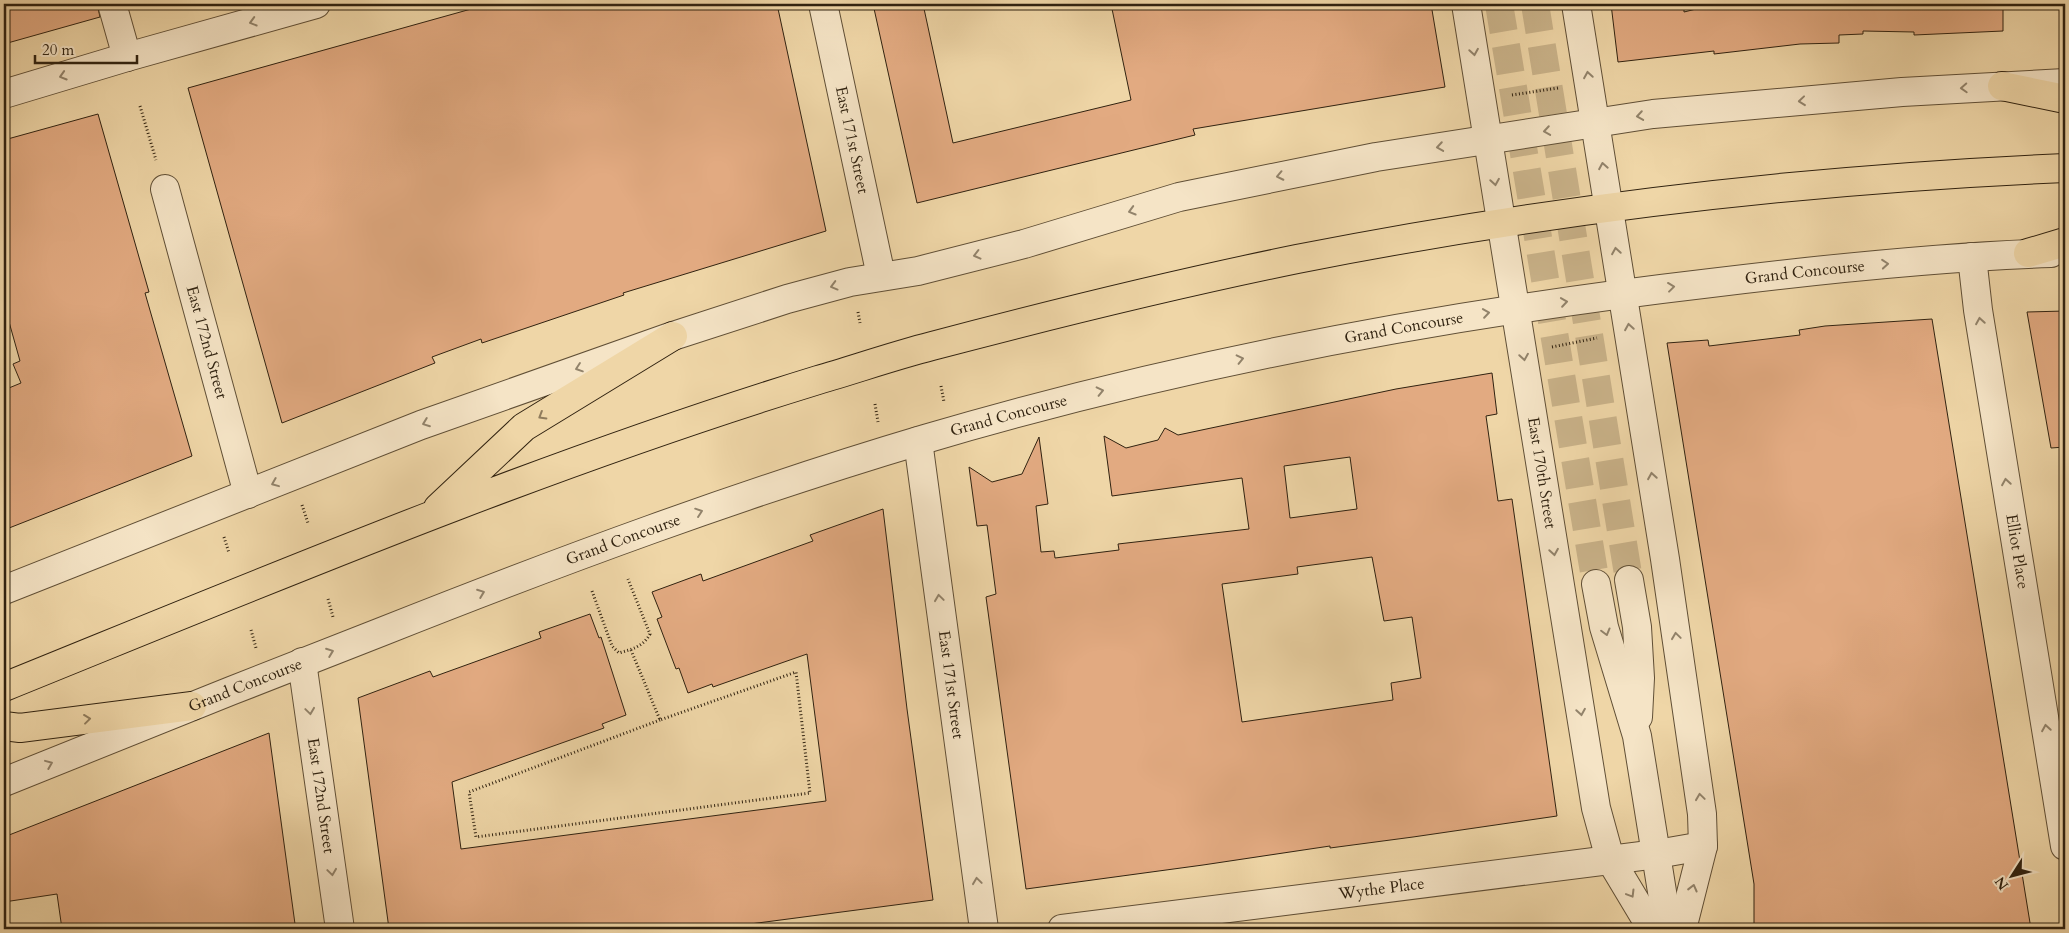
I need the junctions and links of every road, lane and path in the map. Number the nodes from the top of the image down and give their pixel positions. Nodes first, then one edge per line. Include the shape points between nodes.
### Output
1 (112, 4) edge
2 (316, 4) edge
3 (823, 4) edge
4 (1466, 4) edge
5 (1576, 4) edge
6 (126, 57) junction
7 (2065, 82) edge
8 (1567, 86) dead end
9 (2002, 86) junction
10 (4, 94) edge
11 (1505, 97) dead end
12 (2065, 98) edge
13 (140, 106) dead end
14 (1595, 124) junction
15 (1488, 140) junction
16 (155, 156) dead end
17 (2065, 168) edge
18 (165, 189) dead end
19 (1610, 209) junction
20 (1502, 224) junction
21 (2065, 242) edge
22 (2065, 252) edge
23 (2028, 254) junction
24 (1972, 257) junction
25 (881, 276) junction
26 (1623, 294) junction
27 (1516, 309) junction
28 (673, 336) junction
29 (1599, 338) dead end
30 (1545, 348) dead end
31 (918, 441) junction
32 (248, 494) junction
33 (302, 505) dead end
34 (428, 517) junction
35 (308, 523) dead end
36 (221, 528) dead end
37 (229, 553) dead end
38 (628, 579) dead end
39 (1629, 580) tunnel mouth
40 (1596, 584) tunnel mouth
41 (4, 590) edge
42 (592, 591) dead end
43 (328, 599) dead end
44 (333, 618) dead end
45 (251, 630) dead end
46 (632, 650) junction
47 (258, 656) dead end
48 (302, 662) junction
49 (4, 686) edge
50 (192, 706) junction
51 (660, 720) junction
52 (4, 726) edge
53 (1637, 736) junction
54 (4, 782) edge
55 (1703, 846) junction
56 (2065, 846) edge
57 (1657, 854) junction
58 (1610, 859) junction
59 (340, 929) edge
60 (984, 929) edge
61 (1062, 929) edge
62 (1652, 929) edge
63 (1668, 929) edge
64 (1682, 929) edge

1 - 6 street
2 -> 6 street
3 - 25 street, East 171st Street
4 -> 15 street, East 170th Street
14 -> 5 street
6 -> 10 street
7 - 9 street
8 - 11 path
9 - 12 main road
9 -> 14 street via 1653,114
13 - 16 path
14 -> 15 street
19 -> 14 street
15 -> 20 street, East 170th Street
15 -> 25 street via 1376,157 1230,186 1024,244 918,271
17 - 19 main road via 1853,182
18 - 32 street, East 172nd Street
19 - 20 main road
26 -> 19 street
20 - 27 street, East 170th Street
20 - 34 main road via 1219,276 933,346 703,417
21 - 23 main road
22 - 23 street, Grand Concourse
23 - 24 street, Grand Concourse
26 -> 24 street, Grand Concourse via 1852,266
56 -> 24 street, Elliot Place
25 -> 28 street via 786,299
27 -> 26 street, Grand Concourse
55 -> 26 street via 1700,795
31 -> 27 street, Grand Concourse via 1084,395 1243,358
27 -> 58 street, East 170th Street via 1596,808
28 -> 32 street via 439,419
28 -> 34 main road via 524,427
29 - 30 path
48 -> 31 street, Grand Concourse via 638,533
60 -> 31 street, East 171st Street
32 - 41 street
33 - 35 path
34 - 49 main road
36 - 37 path
38 - 46 path via 650,634 645,644
39 - 53 street via 1639,652
40 -> 53 street via 1604,627
42 - 46 path via 612,646 619,653
43 - 44 path
45 - 47 path
46 - 51 path
48 - 50 street, Grand Concourse
48 -> 59 street, East 172nd Street
52 -> 50 main road via 20,728
54 -> 50 street, Grand Concourse
51 - 51 path via 796,672 810,793 476,837 469,792
53 - 57 street
55 - 57 street, Wythe Place
64 -> 55 street
57 - 58 street, Wythe Place
57 - 63 street
58 - 61 street, Wythe Place
58 -> 62 street, East 170th Street

